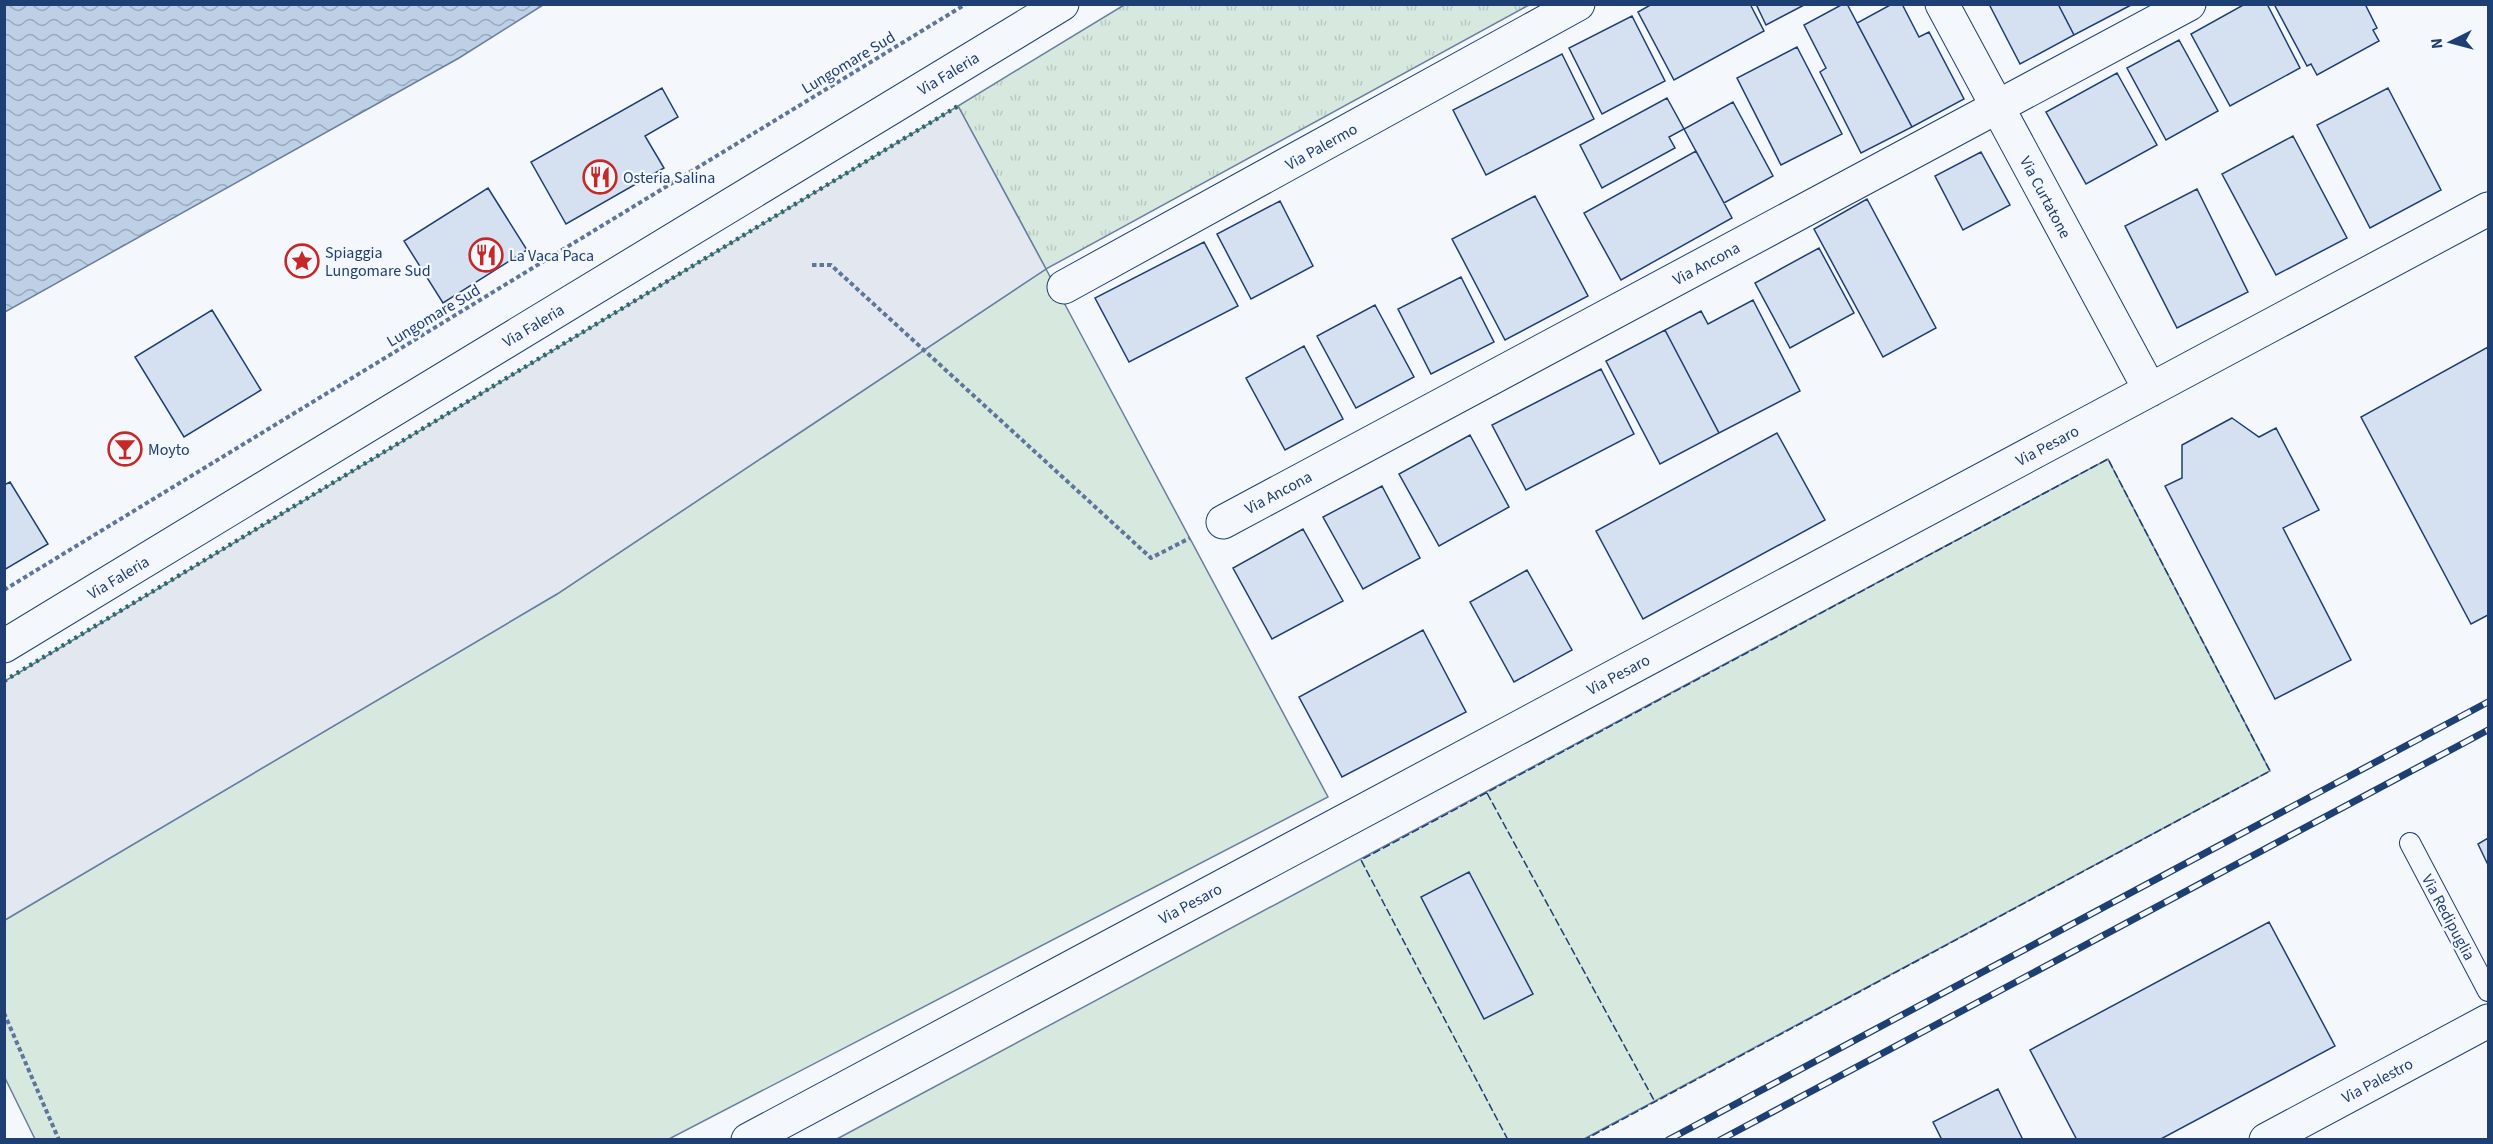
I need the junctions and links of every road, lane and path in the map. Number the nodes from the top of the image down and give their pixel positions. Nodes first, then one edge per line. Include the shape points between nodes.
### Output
1 (966, 4) edge
2 (1062, 4) edge
3 (1578, 4) edge
4 (1942, 4) edge
5 (2189, 4) edge
6 (1997, 107) junction
7 (2488, 209) edge
8 (812, 265) dead end
9 (1064, 288) dead end
10 (2150, 390) junction
11 (1223, 522) joint
12 (4, 590) edge
13 (4, 646) edge
14 (2410, 843) dead end
15 (2488, 991) edge
16 (4, 1013) edge
17 (2488, 1021) edge
18 (59, 1140) edge
19 (748, 1140) edge
20 (2266, 1140) edge

1 - 12 path, Lungomare Sud
2 - 13 street, Via Faleria
3 - 9 street, Via Palermo
4 - 6 street, Via Curtatone
5 - 6 street, Via Ancona
6 - 10 street, Via Curtatone
6 - 11 street, Via Ancona
7 - 10 street, Via Pesaro
8 - 11 path via 831,266 1151,558
10 - 19 street, Via Pesaro
14 - 15 lane, Via Redipuglia
16 - 18 path
17 - 20 street, Via Palestro

